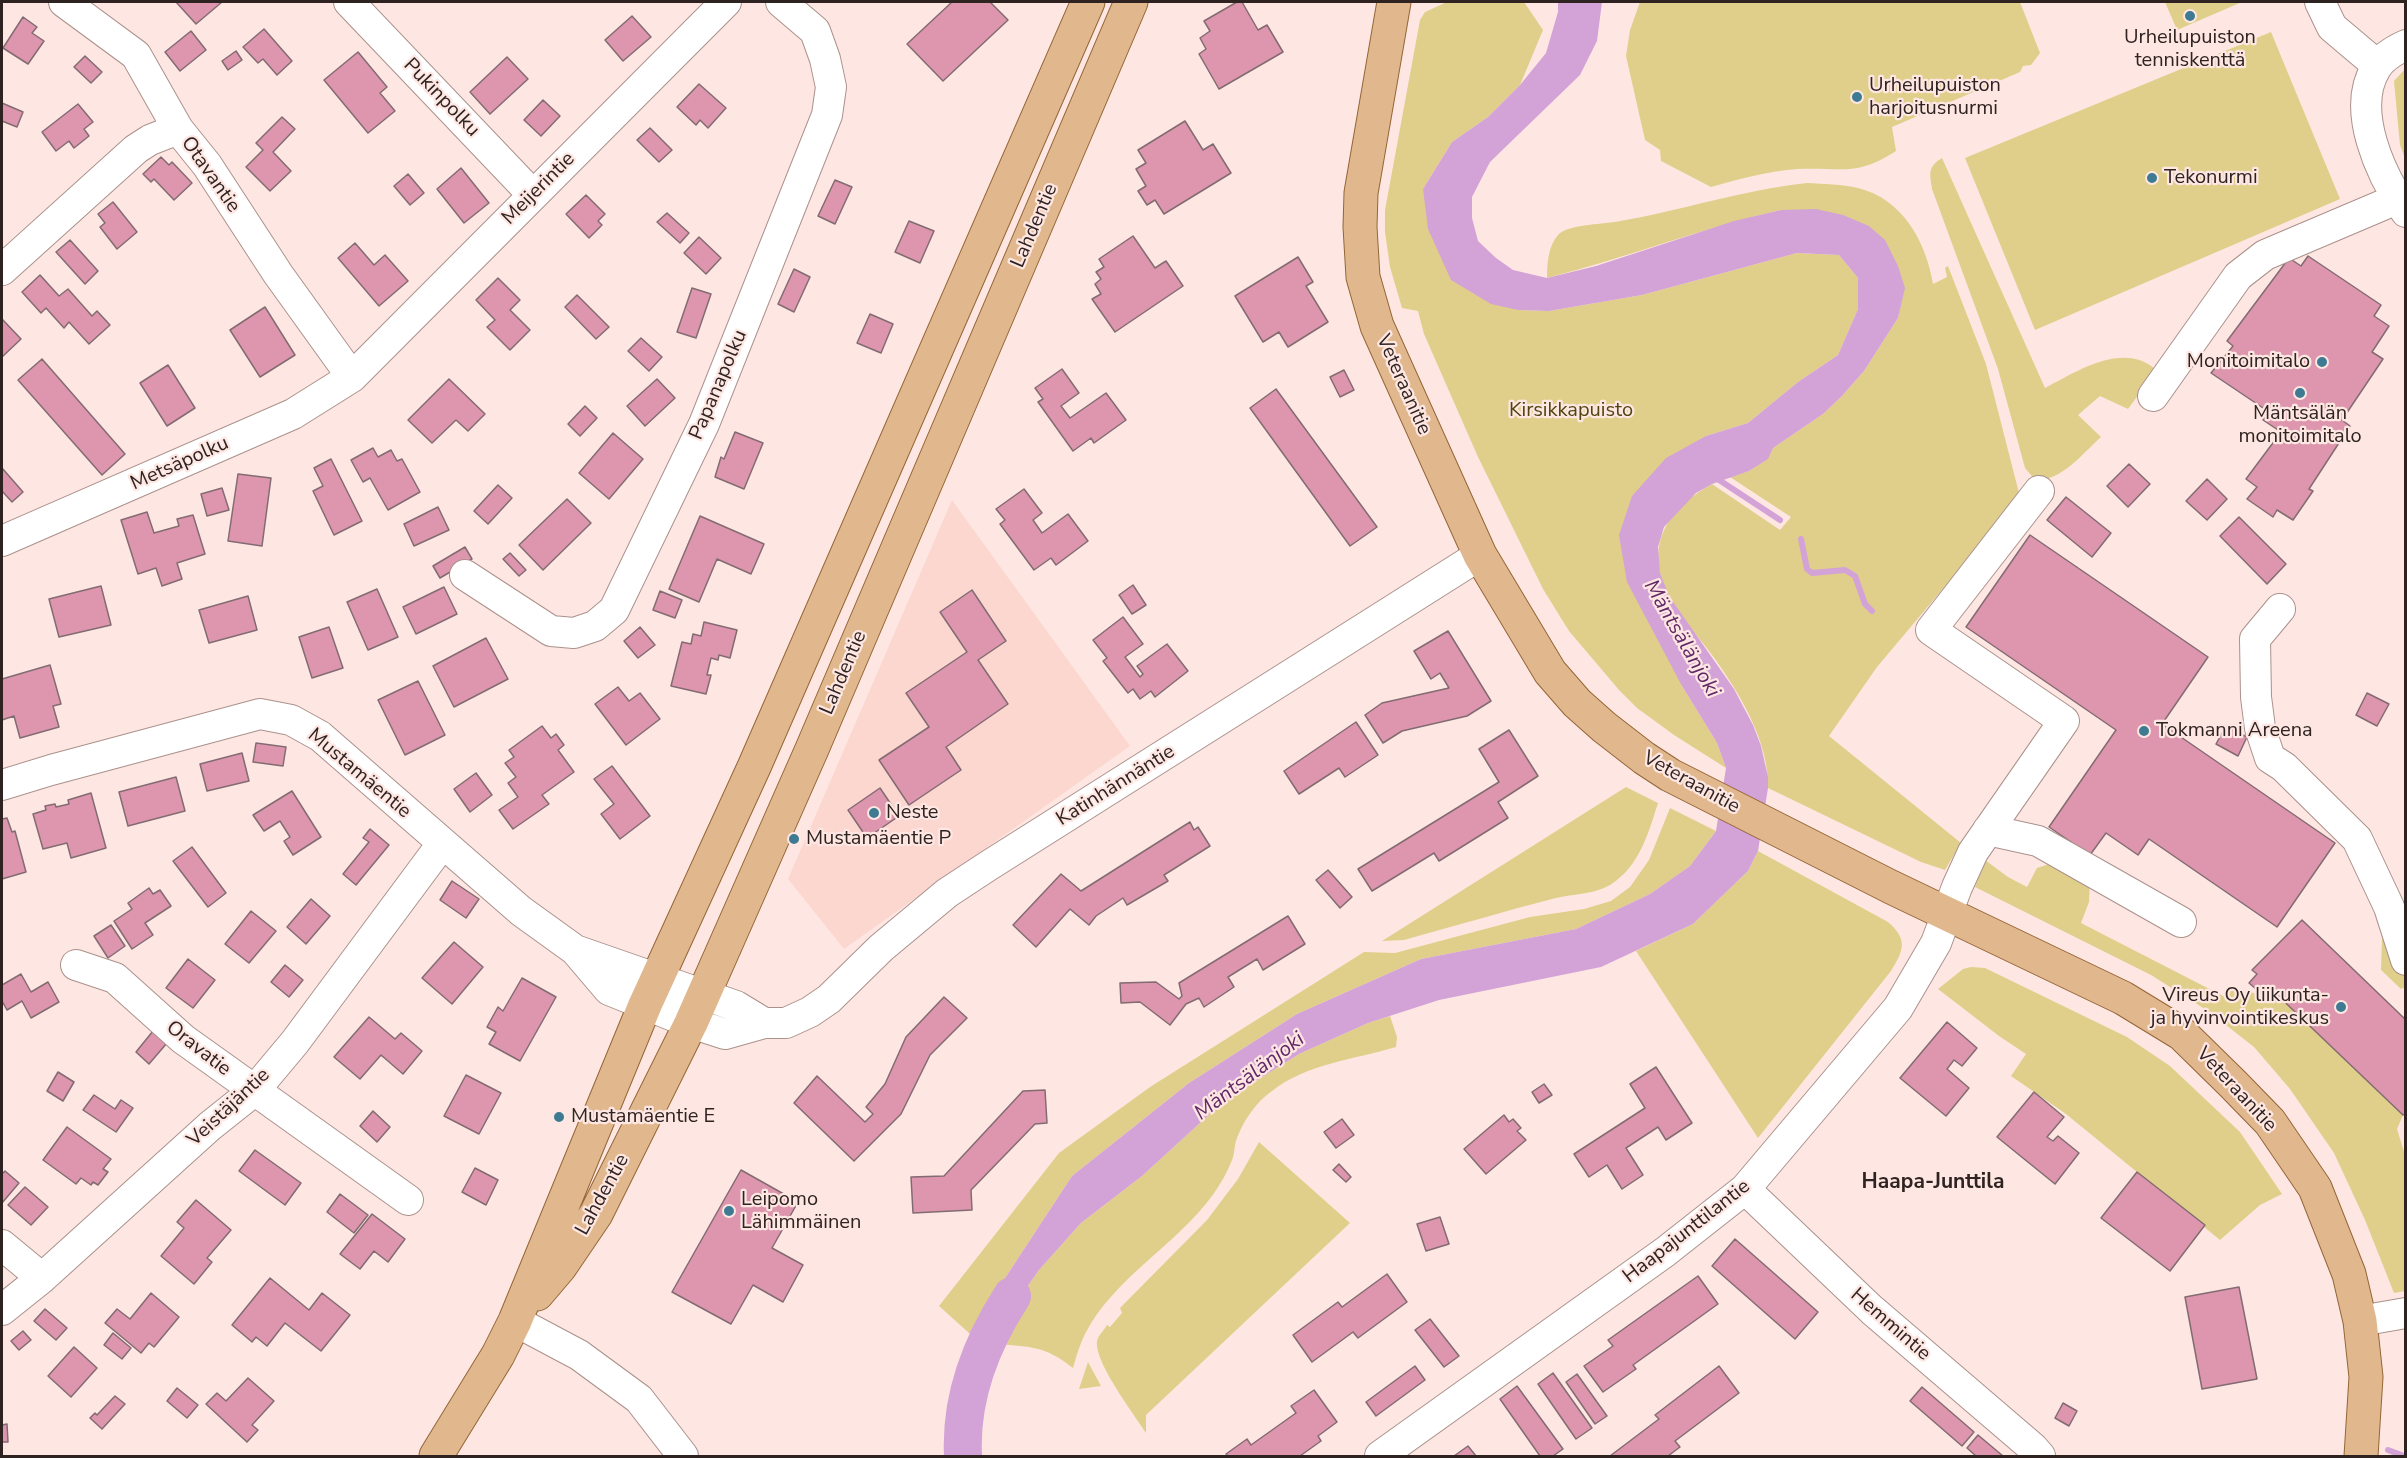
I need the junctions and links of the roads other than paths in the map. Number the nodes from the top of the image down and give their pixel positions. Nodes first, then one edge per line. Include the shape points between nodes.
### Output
1 (64, 2) edge
2 (349, 2) edge
3 (781, 2) edge
4 (1089, 2) edge
5 (1131, 2) edge
6 (1394, 2) edge
7 (2320, 2) edge
8 (708, 7) edge
9 (2406, 45) edge
10 (2378, 65) junction
11 (178, 129) junction
12 (533, 195) junction
13 (2401, 205) edge
14 (2, 270) edge
15 (352, 377) junction
16 (2153, 396) dead end
17 (2039, 491) dead end
18 (2, 541) edge
19 (1480, 555) junction
20 (465, 574) dead end
21 (2280, 609) dead end
22 (2, 786) edge
23 (1988, 830) junction
24 (442, 844) junction
25 (1948, 914) junction
26 (2181, 922) dead end
27 (2406, 960) edge
28 (76, 965) dead end
29 (651, 992) junction
30 (704, 994) junction
31 (690, 1023) junction
32 (764, 1023) junction
33 (254, 1091) junction
34 (1745, 1189) junction
35 (408, 1200) dead end
36 (2, 1245) edge
37 (42, 1278) junction
38 (2, 1310) edge
39 (2406, 1313) edge
40 (515, 1321) junction
41 (2360, 1322) junction
42 (436, 1456) edge
43 (683, 1456) edge
44 (1380, 1456) edge
45 (2040, 1456) edge
46 (2361, 1456) edge

1 - 11 street via 136,55
2 - 12 street, Pukinpolku
3 - 20 street, Papanapolku via 815,31 831,87 827,115 704,424 614,610 595,626 574,633 551,631
4 - 29 main road, Lahdentie via 754,767
5 - 30 main road, Lahdentie
6 - 19 main road, Veteraanitie via 1361,193 1363,277 1392,363
7 - 10 street via 2332,27
8 - 12 street, Meijerintie
9 - 10 street
10 - 13 street via 2370,80 2366,104 2370,137
11 - 14 street, Otavantie via 136,149
11 - 15 street, Otavantie via 207,165
12 - 15 street, Meijerintie
13 - 16 street via 2265,255 2238,276
15 - 18 street, Metsäpolku via 293,414
17 - 23 street, Haapajunttilantie via 1931,630 2064,721
19 - 25 main road, Veteraanitie via 1550,672 1577,703 1644,758 1703,792
19 - 32 street, Katinhännäntie via 963,882 810,1012 786,1023
21 - 27 street via 2255,639 2259,728 2270,758 2357,839 2388,907
22 - 24 street, Mustamäentie via 260,714 291,720 320,736
23 - 25 street, Haapajunttilantie via 1973,852
23 - 26 street via 2038,841
24 - 29 street, Mustamäentie via 575,950 609,990
24 - 33 street, Veistäjäntie
25 - 34 street, Haapajunttilantie via 1931,953 1898,1008
25 - 41 main road, Veteraanitie via 2123,998 2182,1034 2234,1084 2270,1122 2315,1188 2349,1274
28 - 33 street, Oravatie via 115,978 183,1039
29 - 30 street, Mustamäentie
29 - 31 street, Katinhännäntie
29 - 40 main road, Lahdentie
30 - 31 main road, Lahdentie
30 - 32 street via 736,1006
31 - 32 street, Katinhännäntie via 725,1034
31 - 40 main road, Lahdentie via 596,1214 560,1268
33 - 35 street, Oravatie
33 - 37 street, Veistäjäntie
34 - 44 street, Haapajunttilantie via 1665,1252
34 - 45 street, Hemmintie via 1864,1303
36 - 37 street
37 - 38 street, Veistäjäntie
39 - 41 street
40 - 42 main road, Lahdentie
40 - 43 street via 579,1355 639,1399
41 - 46 main road, Veteraanitie via 2366,1377

